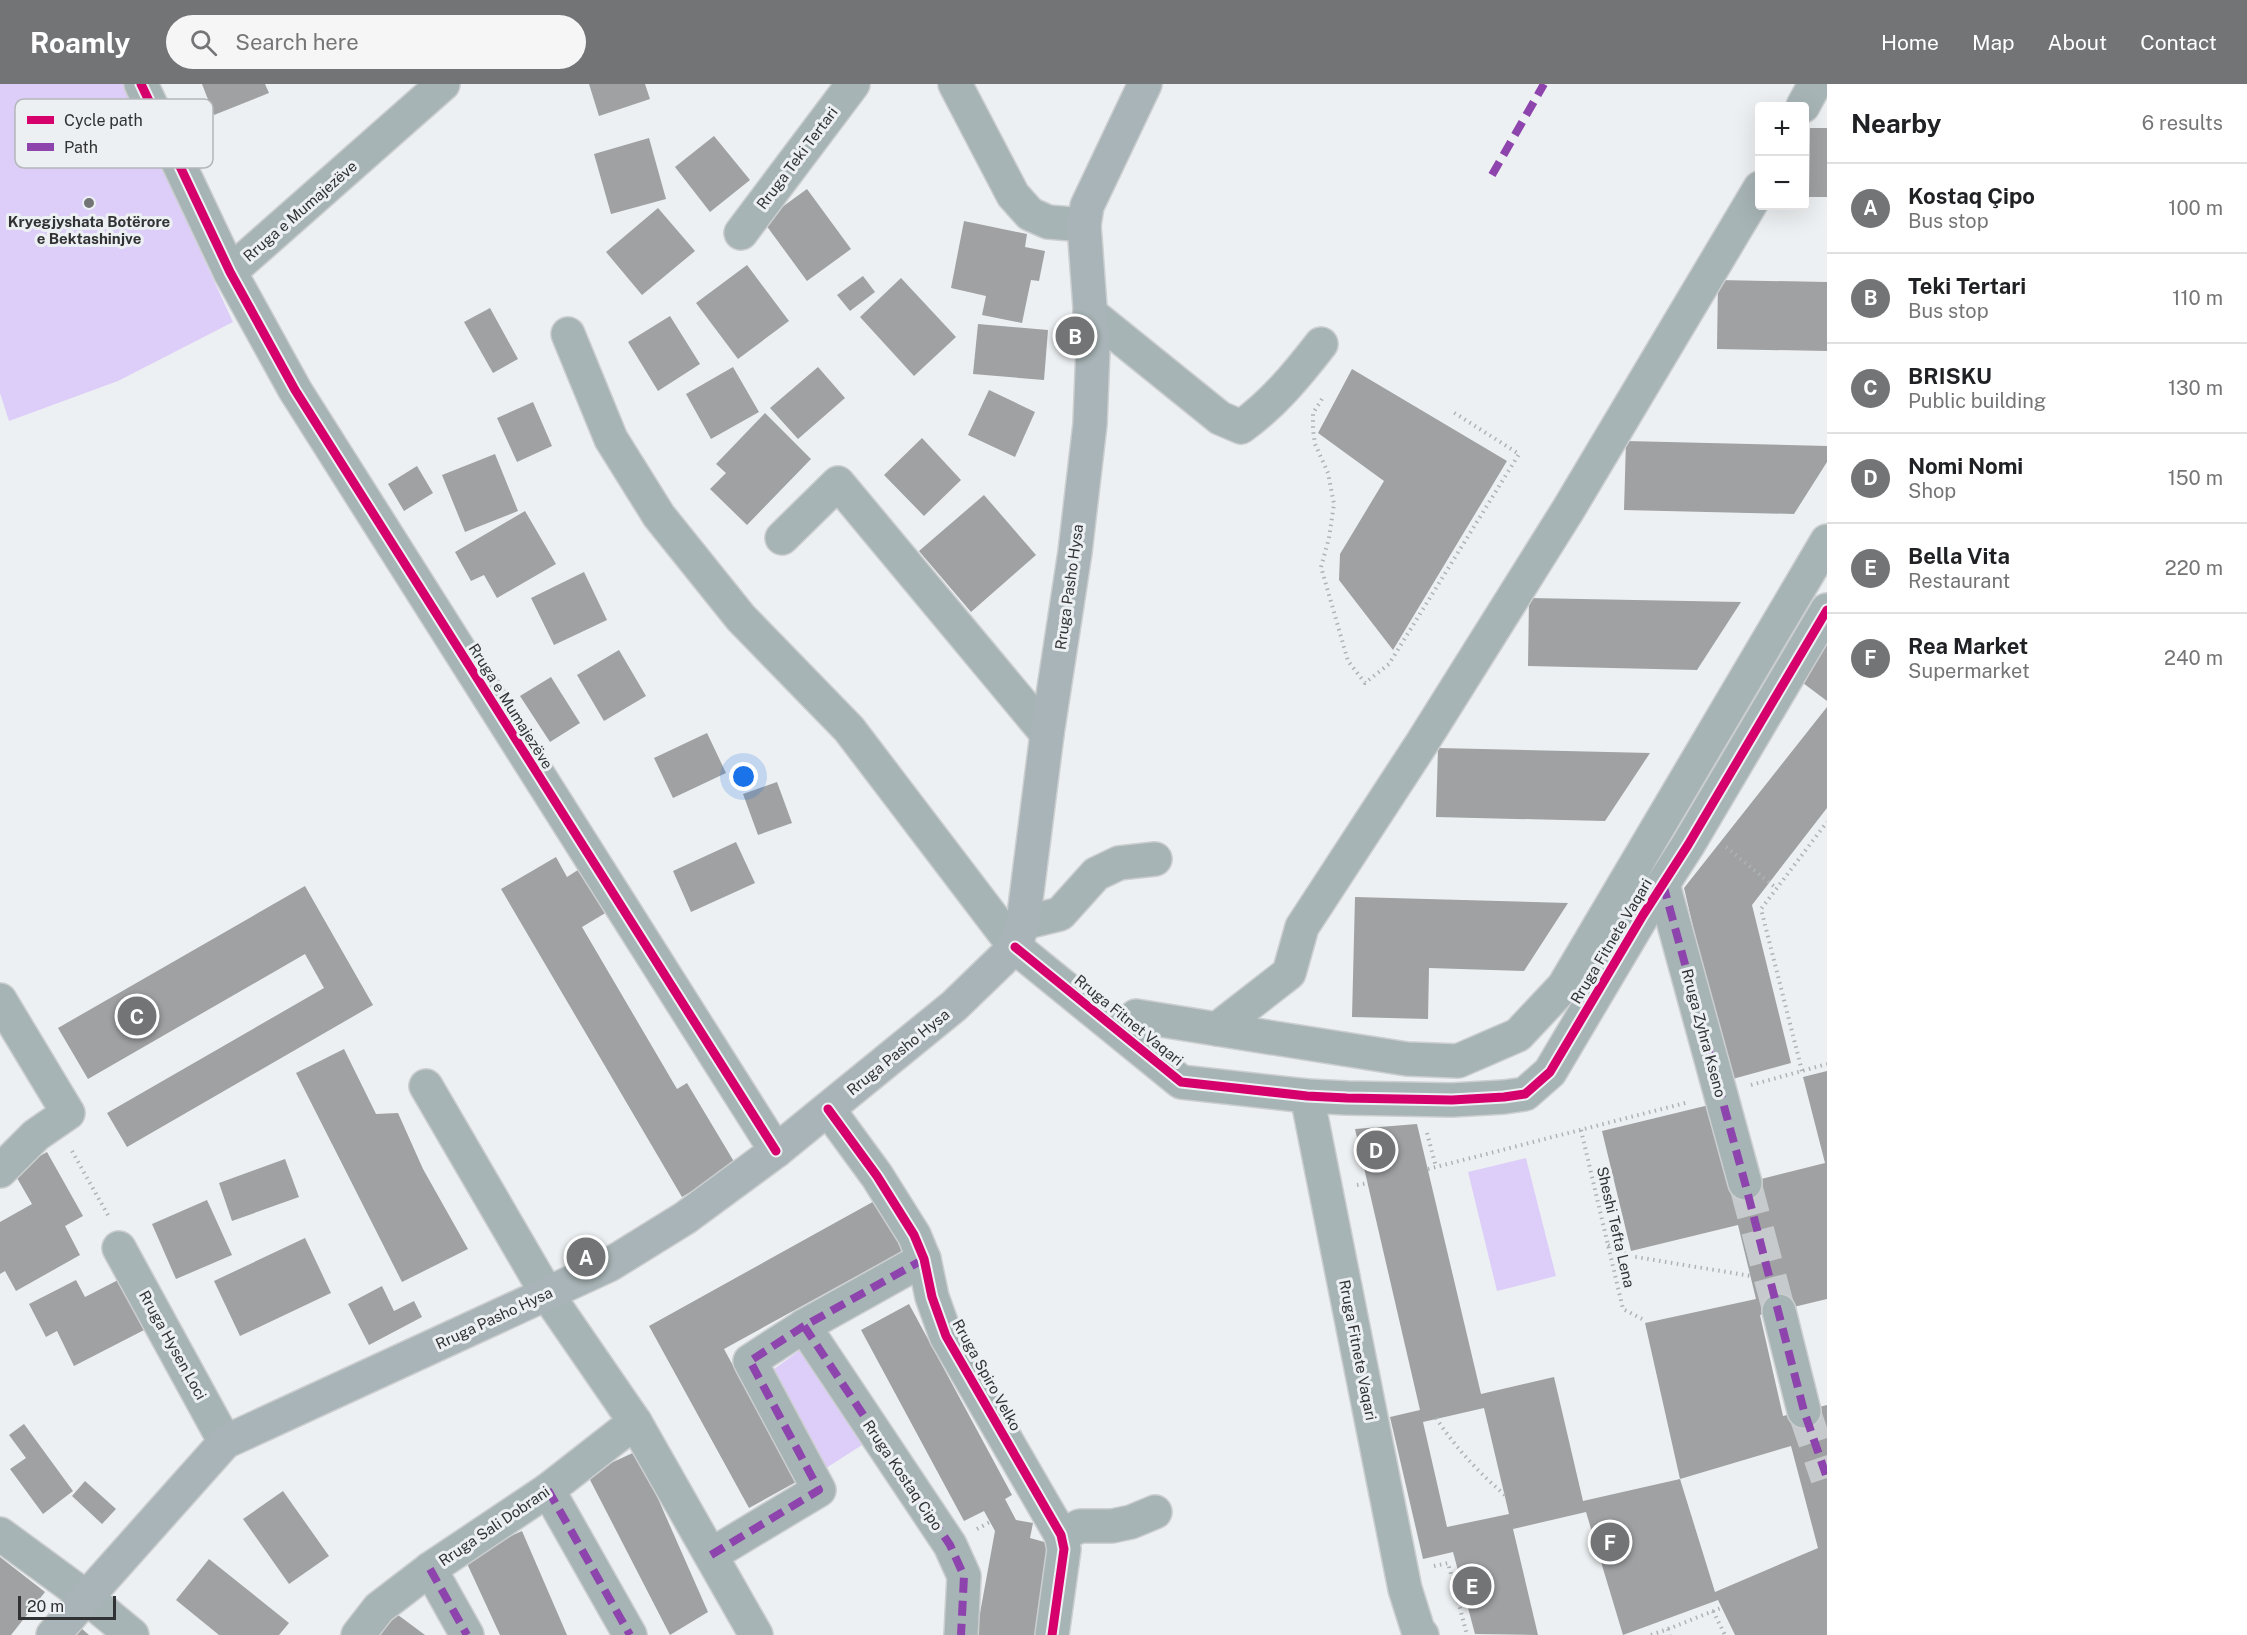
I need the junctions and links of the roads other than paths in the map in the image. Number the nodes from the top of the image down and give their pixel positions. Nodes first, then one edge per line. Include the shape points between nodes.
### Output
1 (141, 84) edge
2 (443, 84) edge
3 (853, 84) edge
4 (955, 84) edge
5 (1146, 84) edge
6 (1815, 84) edge
7 (148, 99) edge
8 (1805, 102) edge
9 (181, 168) edge
10 (1755, 196) edge
11 (1084, 225) junction
12 (741, 233) dead end
13 (230, 272) junction
14 (1090, 313) junction
15 (568, 334) dead end
16 (1321, 344) dead end
17 (782, 538) dead end
18 (1827, 541) edge
19 (1827, 610) edge
20 (1047, 734) junction
21 (1155, 859) dead end
22 (1664, 884) junction
23 (1019, 935) junction
24 (0, 1000) edge
25 (1136, 1016) dead end
26 (1217, 1029) junction
27 (426, 1086) dead end
28 (1307, 1096) junction
29 (828, 1109) junction
30 (776, 1151) junction
31 (0, 1171) edge
32 (1745, 1183) tunnel mouth
33 (120, 1248) road end
34 (924, 1259) junction
35 (547, 1293) junction
36 (1779, 1311) tunnel mouth
37 (804, 1326) junction
38 (1804, 1411) tunnel mouth
39 (635, 1422) junction
40 (225, 1442) junction
41 (548, 1490) junction
42 (1155, 1512) dead end
43 (0, 1534) edge
44 (1061, 1535) junction
45 (711, 1556) junction
46 (430, 1569) junction
47 (86, 1597) junction
48 (53, 1635) edge
49 (132, 1635) edge
50 (358, 1635) edge
51 (467, 1635) edge
52 (630, 1635) edge
53 (756, 1635) edge
54 (961, 1635) edge
55 (1052, 1635) edge
56 (1422, 1635) edge

1 - 7 street
2 - 13 street, Rruga e Mumajezëve
3 - 12 street, Rruga Teki Tertari
4 - 11 street via 1013,195 1030,214 1048,222
5 - 11 main road, Rruga Pasho Hysa via 1087,207
6 - 8 street
9 - 13 street
10 - 26 street via 1562,520 1302,927 1289,973
11 - 14 main road, Rruga Pasho Hysa
13 - 30 street, Rruga e Mumajezëve via 301,400
14 - 16 street via 1220,418 1241,427 1263,411
14 - 20 main road, Rruga Pasho Hysa via 1090,424
15 - 23 street, Rruga Fitnet Vaqari via 611,439 659,516 741,618 849,729
17 - 20 street via 838,483
18 - 26 street via 1564,986 1518,1035 1458,1061 1407,1059
19 - 22 street, Rruga Fitnete Vaqari
20 - 23 main road, Rruga Pasho Hysa
21 - 23 street via 1119,863 1096,874 1060,914
22 - 28 street, Rruga Fitnete Vaqari via 1550,1072 1526,1094 1452,1100
22 - 32 street, Rruga Zyhra Kseno
23 - 28 street, Rruga Fitnet Vaqari via 1181,1082
23 - 29 main road, Rruga Pasho Hysa via 954,1006
24 - 31 street via 62,1118 36,1135
25 - 26 street
27 - 35 street
28 - 56 street, Rruga Fitnete Vaqari via 1405,1589
29 - 30 main road, Rruga Pasho Hysa
29 - 34 street, Rruga Spiro Velko via 877,1176 914,1235
30 - 35 main road, Rruga Pasho Hysa via 685,1218 609,1265
33 - 40 street, Rruga Hysen Loci
34 - 37 street
34 - 44 street, Rruga Spiro Velko via 946,1336
35 - 39 street
35 - 40 main road, Rruga Pasho Hysa
36 - 38 street
37 - 45 street via 750,1361 819,1490
37 - 54 street, Rruga Kostaq Cipo via 950,1545 964,1575
39 - 41 street, Rruga Sali Dobrani
39 - 45 street
40 - 47 main road, Rruga Pasho Hysa
41 - 46 street, Rruga Sali Dobrani
41 - 52 street
42 - 44 street via 1112,1526 1080,1526
43 - 47 street
44 - 55 street, Rruga Spiro Velko via 1064,1549
45 - 53 street
46 - 50 street, Rruga Sali Dobrani via 379,1608
46 - 51 street
47 - 48 main road, Rruga Pasho Hysa
47 - 49 street

